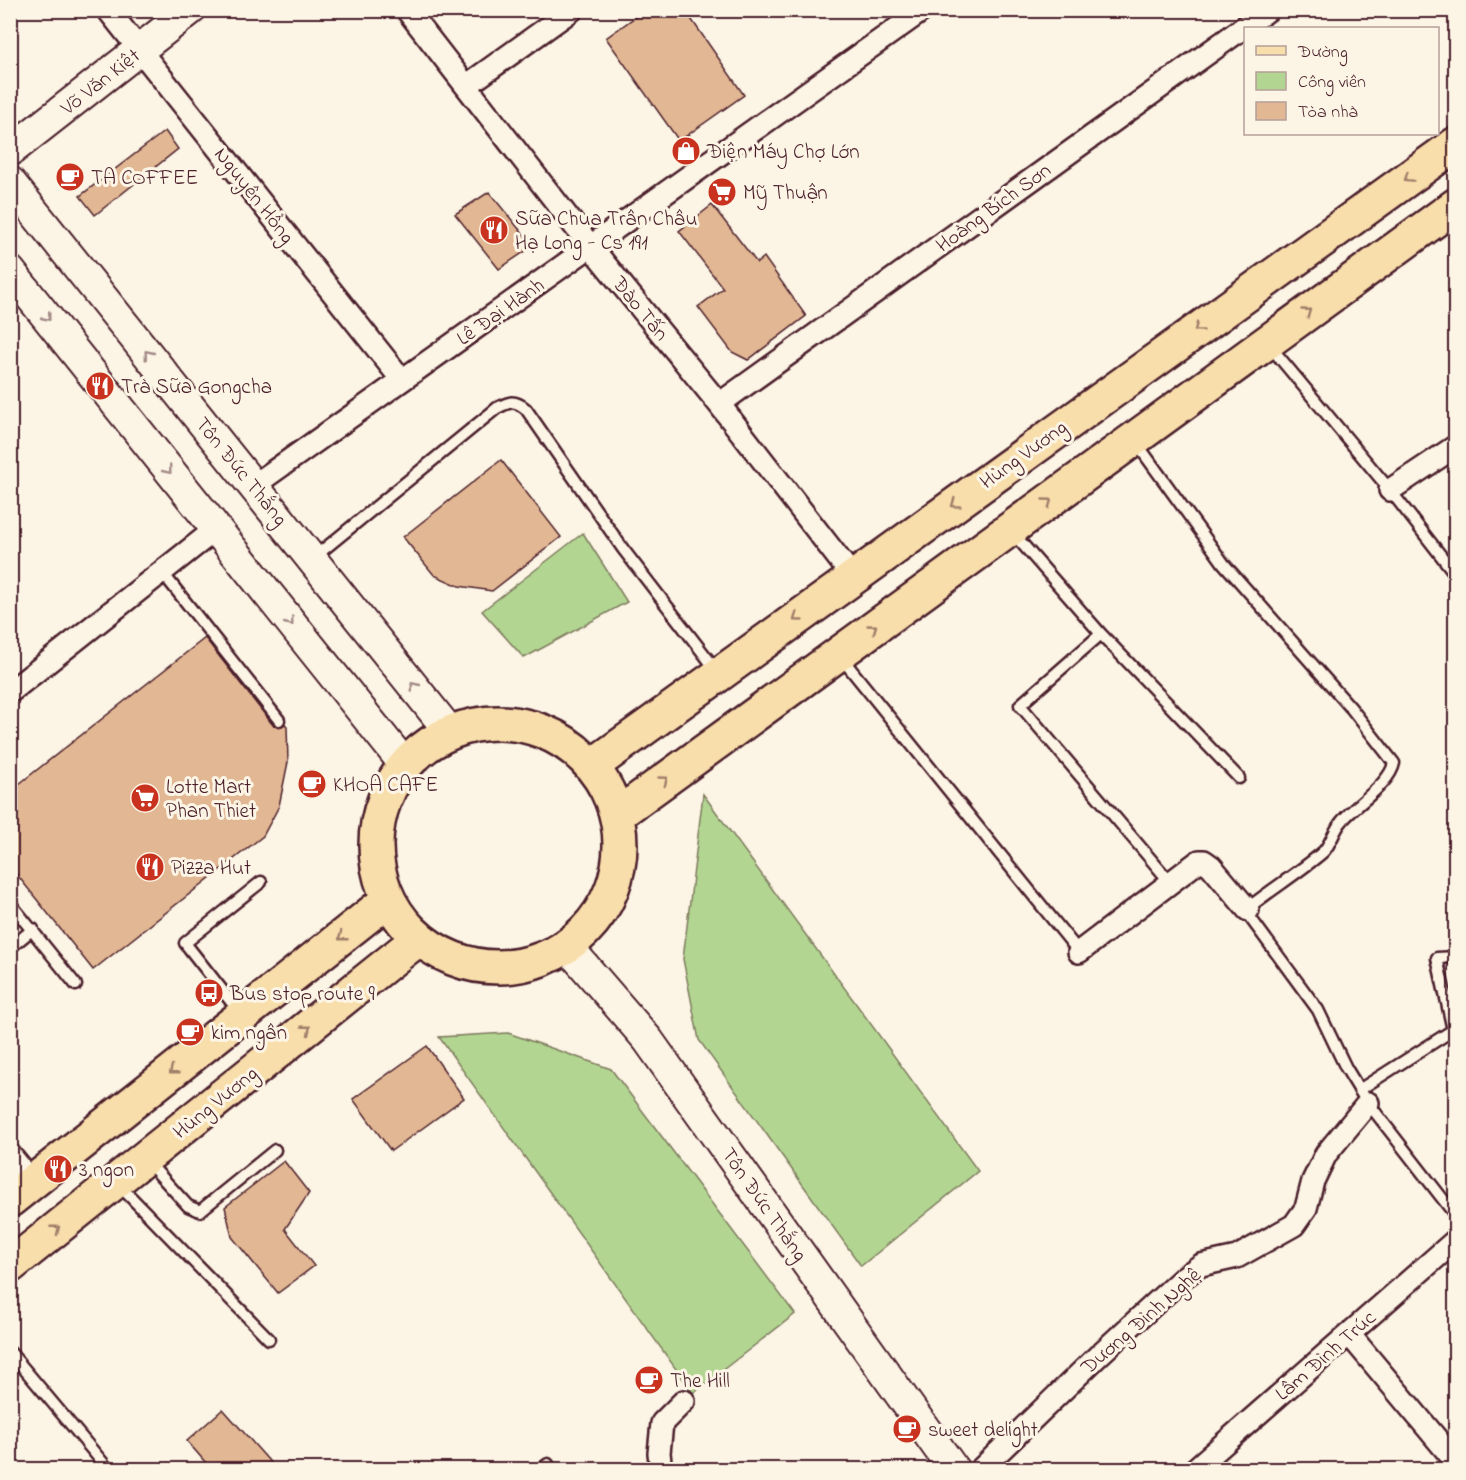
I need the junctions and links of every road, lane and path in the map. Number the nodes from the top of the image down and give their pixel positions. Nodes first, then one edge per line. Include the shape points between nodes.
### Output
1 (108, 10) edge
2 (190, 10) edge
3 (406, 10) edge
4 (572, 10) edge
5 (923, 10) edge
6 (1268, 10) edge
7 (1244, 27) edge
8 (1244, 27) edge
9 (140, 50) junction
10 (466, 86) junction
11 (1455, 144) edge
12 (10, 152) edge
13 (10, 182) edge
14 (1455, 205) edge
15 (591, 246) junction
16 (10, 272) edge
17 (1236, 301) junction
18 (1267, 342) junction
19 (402, 380) junction
20 (718, 404) junction
21 (1134, 439) junction
22 (1455, 447) edge
23 (253, 486) junction
24 (1390, 490) junction
25 (216, 529) junction
26 (1010, 529) junction
27 (312, 559) junction
28 (162, 572) junction
29 (1455, 575) edge
30 (853, 577) junction
31 (1101, 634) junction
32 (838, 654) junction
33 (719, 674) junction
34 (10, 692) edge
35 (279, 720) dead end
36 (450, 732) junction
37 (405, 765) junction
38 (592, 766) junction
39 (1239, 778) dead end
40 (617, 814) junction
41 (261, 882) dead end
42 (1170, 882) junction
43 (388, 900) junction
44 (10, 903) edge
45 (1248, 910) junction
46 (33, 929) junction
47 (418, 939) junction
48 (567, 946) junction
49 (10, 948) edge
50 (1079, 952) joint
51 (1455, 957) edge
52 (76, 985) dead end
53 (242, 1016) junction
54 (1364, 1097) junction
55 (275, 1150) dead end
56 (10, 1155) edge
57 (145, 1158) junction
58 (116, 1181) junction
59 (21, 1191) edge
60 (1455, 1216) edge
61 (1455, 1240) edge
62 (10, 1266) edge
63 (1349, 1334) junction
64 (268, 1339) dead end
65 (10, 1352) edge
66 (684, 1401) dead end
67 (1451, 1461) edge
68 (109, 1470) edge
69 (661, 1470) edge
70 (954, 1470) edge
71 (980, 1470) edge
72 (1194, 1470) edge

1 - 9 street, Nguyên Hồng
2 - 9 main road, Võ Văn Kiệt
3 - 10 street, Đào Tấn
4 - 10 street
5 - 15 street, Lê Đại Hành
6 - 8 street, Hoàng Bích Sơn
7 - 20 street, Hoàng Bích Sơn
9 - 12 main road, Võ Văn Kiệt
9 - 19 street, Nguyên Hồng
10 - 15 street, Đào Tấn
11 -> 17 main road, Hùng Vương
23 -> 13 main road, Tôn Đức Thắng
18 -> 14 main road
15 - 19 street, Lê Đại Hành
15 - 20 street, Đào Tấn
16 -> 25 main road
17 - 18 main road
17 -> 30 main road, Hùng Vương
18 - 21 main road
18 - 24 lane
19 - 23 street, Lê Đại Hành
20 - 30 street, Đào Tấn
26 -> 21 main road
21 - 45 lane via 1224,564 1351,708 1394,763 1386,779 1338,825 1325,850
22 - 24 street
23 - 27 main road, Tôn Đức Thắng
24 - 29 lane
25 - 28 street
25 -> 37 main road
26 - 31 lane
32 -> 26 main road
27 - 33 lane via 497,408 518,402
36 -> 27 main road, Tôn Đức Thắng
28 - 34 street
28 - 35 lane
30 -> 33 main road, Hùng Vương
31 - 39 lane
31 - 42 lane via 1020,705
40 -> 32 main road
32 - 50 lane
33 - 38 main road, Hùng Vương
36 - 37 main road
36 - 38 main road via 480,723 512,723 542,730 569,744
37 - 43 main road via 386,795 376,830 377,866
38 - 40 main road via 608,789
40 - 48 main road via 621,852 613,888 594,921
41 - 53 lane via 185,942
42 - 45 street via 1204,861
42 - 50 street
43 - 47 main road
43 -> 53 main road
44 - 46 lane
45 - 54 lane via 1253,924 1318,1010
46 - 49 lane
46 - 52 lane
47 - 48 main road via 453,959 491,967 531,963
57 -> 47 main road, Hùng Vương
48 - 70 main road, Tôn Đức Thắng via 648,1040
51 - 54 lane via 1437,958 1453,1030
53 -> 59 main road
54 - 60 lane
54 - 71 street, Dương Đình Nghệ via 1326,1154 1306,1208 1294,1225 1237,1257 1201,1265 1184,1277
55 - 57 lane via 200,1211 188,1206
56 - 59 street
57 - 58 main road, Hùng Vương
62 -> 58 main road, Hùng Vương
58 - 64 lane
61 - 63 street, Lâm Đình Trúc
63 - 67 street
63 - 72 street, Lâm Đình Trúc
65 - 68 lane
66 - 69 street via 662,1423

